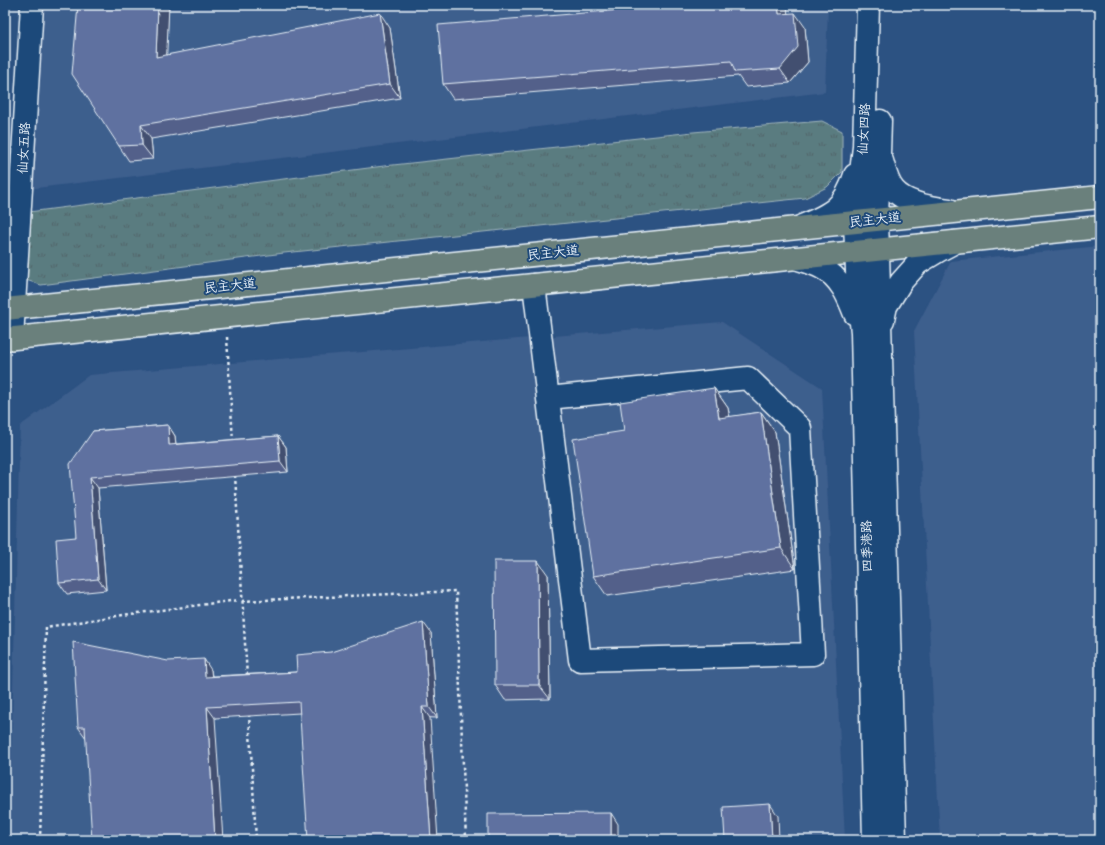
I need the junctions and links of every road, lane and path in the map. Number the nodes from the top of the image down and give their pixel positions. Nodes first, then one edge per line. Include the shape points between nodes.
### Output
1 (21, 5) edge
2 (32, 5) edge
3 (868, 5) edge
4 (884, 5) edge
5 (871, 150) junction
6 (1100, 196) edge
7 (958, 211) junction
8 (877, 219) junction
9 (855, 222) junction
10 (799, 227) junction
11 (1100, 227) edge
12 (956, 242) junction
13 (878, 250) junction
14 (856, 252) junction
15 (5, 257) edge
16 (795, 258) junction
17 (534, 284) junction
18 (9, 308) edge
19 (226, 316) junction
20 (872, 331) junction
21 (9, 339) edge
22 (548, 398) junction
23 (233, 443) edge
24 (235, 475) edge
25 (238, 600) dead end
26 (242, 601) junction
27 (247, 681) edge
28 (249, 713) edge
29 (40, 840) edge
30 (256, 840) edge
31 (466, 840) edge
32 (874, 840) edge
33 (895, 840) edge

1 - 15 street, 仙女五路
2 - 18 street, 仙女五路
3 - 5 street, 仙女四路
4 - 5 street
5 - 7 street via 894,191 907,200 923,205
5 - 8 street
5 - 9 street, 仙女四路
5 - 10 street via 837,208 824,217
6 - 7 main road, 民主大道
7 - 8 main road, 民主大道
8 - 9 main road, 民主大道
8 - 13 street
9 - 10 main road, 民主大道
9 - 14 street, 仙女四路
10 - 18 main road, 民主大道
11 - 12 main road
12 - 13 main road
12 - 20 street via 918,263 901,282
13 - 14 main road
13 - 20 street
14 - 16 main road
14 - 20 street, 四季港路 via 858,295
16 - 17 main road
16 - 20 street via 823,268 836,279
17 - 19 main road
17 - 22 street
18 - 21 street, 仙女五路
19 - 21 main road
19 - 23 path
20 - 32 street, 四季港路
20 - 33 street
22 - 22 street via 580,660 813,654 800,428 748,378
24 - 26 path
25 - 29 path via 46,627
26 - 27 path
26 - 31 path via 456,591
28 - 30 path

